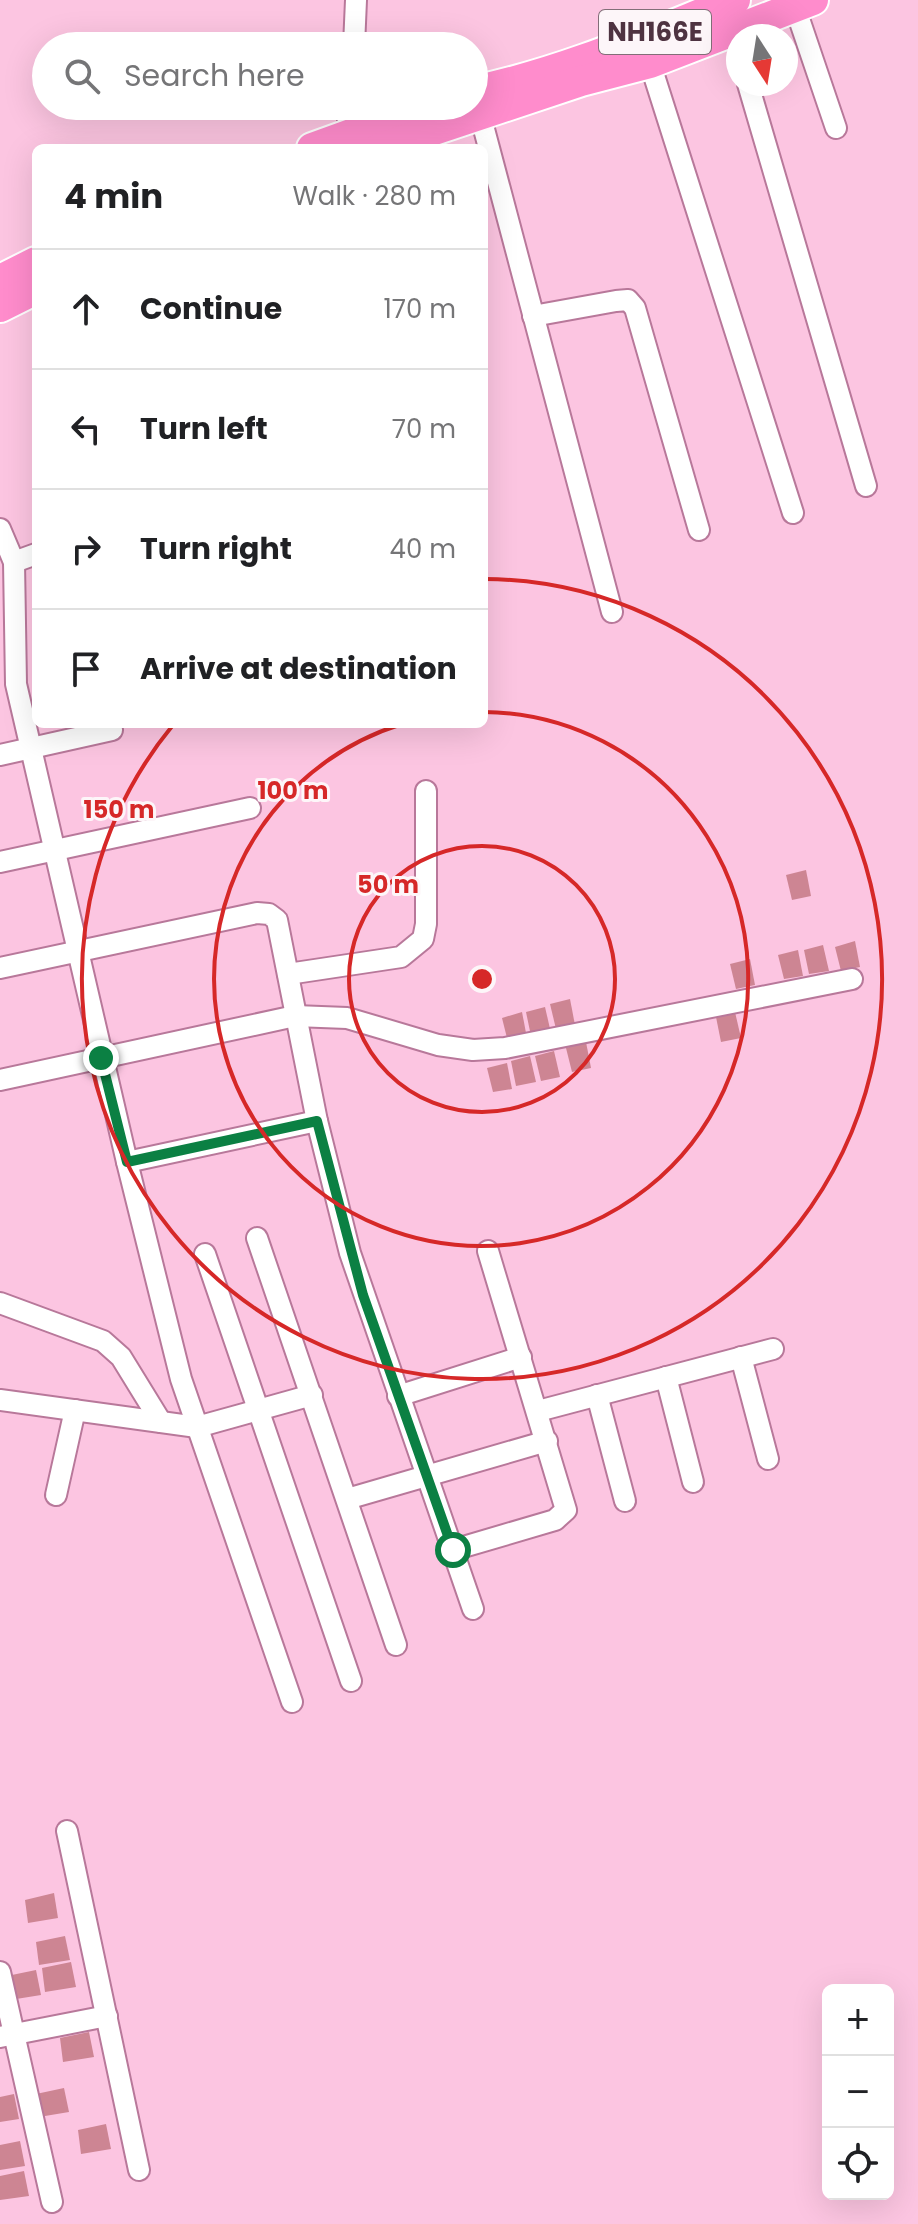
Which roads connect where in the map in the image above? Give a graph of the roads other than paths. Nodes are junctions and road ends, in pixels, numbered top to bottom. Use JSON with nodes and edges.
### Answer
{"nodes":[{"id":1,"x":356,"y":0,"type":"edge"},
{"id":2,"x":735,"y":0,"type":"edge"},
{"id":3,"x":804,"y":3,"type":"edge"},
{"id":4,"x":766,"y":24,"type":"edge"},
{"id":5,"x":355,"y":32,"type":"edge"},
{"id":6,"x":726,"y":43,"type":"edge"},
{"id":7,"x":650,"y":63,"type":"junction"},
{"id":8,"x":578,"y":73,"type":"junction"},
{"id":9,"x":752,"y":96,"type":"edge"},
{"id":10,"x":488,"y":100,"type":"edge"},
{"id":11,"x":348,"y":120,"type":"edge"},
{"id":12,"x":440,"y":120,"type":"edge"},
{"id":13,"x":481,"y":120,"type":"edge"},
{"id":14,"x":836,"y":128,"type":"dead end"},
{"id":15,"x":317,"y":144,"type":"edge"},
{"id":16,"x":389,"y":144,"type":"edge"},
{"id":17,"x":488,"y":144,"type":"edge"},
{"id":18,"x":488,"y":145,"type":"edge"},
{"id":19,"x":32,"y":264,"type":"edge"},
{"id":20,"x":0,"y":280,"type":"edge"},
{"id":21,"x":32,"y":291,"type":"edge"},
{"id":22,"x":0,"y":307,"type":"edge"},
{"id":23,"x":533,"y":316,"type":"junction"},
{"id":24,"x":866,"y":486,"type":"dead end"},
{"id":25,"x":793,"y":513,"type":"dead end"},
{"id":26,"x":0,"y":529,"type":"edge"},
{"id":27,"x":699,"y":530,"type":"dead end"},
{"id":28,"x":32,"y":555,"type":"edge"},
{"id":29,"x":14,"y":562,"type":"junction"},
{"id":30,"x":612,"y":612,"type":"dead end"},
{"id":31,"x":112,"y":730,"type":"dead end"},
{"id":32,"x":30,"y":748,"type":"junction"},
{"id":33,"x":0,"y":755,"type":"edge"},
{"id":34,"x":426,"y":791,"type":"dead end"},
{"id":35,"x":250,"y":808,"type":"dead end"},
{"id":36,"x":53,"y":850,"type":"junction"},
{"id":37,"x":0,"y":862,"type":"edge"},
{"id":38,"x":77,"y":952,"type":"junction"},
{"id":39,"x":0,"y":968,"type":"edge"},
{"id":40,"x":288,"y":974,"type":"junction"},
{"id":41,"x":852,"y":979,"type":"dead end"},
{"id":42,"x":295,"y":1016,"type":"junction"},
{"id":43,"x":101,"y":1058,"type":"junction"},
{"id":44,"x":0,"y":1080,"type":"edge"},
{"id":45,"x":317,"y":1121,"type":"junction"},
{"id":46,"x":127,"y":1162,"type":"junction"},
{"id":47,"x":257,"y":1238,"type":"dead end"},
{"id":48,"x":488,"y":1251,"type":"dead end"},
{"id":49,"x":205,"y":1254,"type":"dead end"},
{"id":50,"x":0,"y":1303,"type":"edge"},
{"id":51,"x":773,"y":1349,"type":"dead end"},
{"id":52,"x":521,"y":1357,"type":"junction"},
{"id":53,"x":741,"y":1357,"type":"junction"},
{"id":54,"x":666,"y":1377,"type":"junction"},
{"id":55,"x":312,"y":1395,"type":"junction"},
{"id":56,"x":597,"y":1395,"type":"junction"},
{"id":57,"x":398,"y":1396,"type":"junction"},
{"id":58,"x":0,"y":1400,"type":"edge"},
{"id":59,"x":75,"y":1410,"type":"junction"},
{"id":60,"x":258,"y":1410,"type":"junction"},
{"id":61,"x":538,"y":1411,"type":"junction"},
{"id":62,"x":161,"y":1422,"type":"junction"},
{"id":63,"x":197,"y":1427,"type":"junction"},
{"id":64,"x":547,"y":1441,"type":"junction"},
{"id":65,"x":768,"y":1459,"type":"dead end"},
{"id":66,"x":426,"y":1476,"type":"junction"},
{"id":67,"x":693,"y":1482,"type":"dead end"},
{"id":68,"x":56,"y":1495,"type":"dead end"},
{"id":69,"x":347,"y":1499,"type":"junction"},
{"id":70,"x":625,"y":1501,"type":"dead end"},
{"id":71,"x":453,"y":1550,"type":"junction"},
{"id":72,"x":473,"y":1609,"type":"dead end"},
{"id":73,"x":396,"y":1645,"type":"dead end"},
{"id":74,"x":351,"y":1681,"type":"dead end"},
{"id":75,"x":292,"y":1702,"type":"dead end"},
{"id":76,"x":67,"y":1831,"type":"dead end"},
{"id":77,"x":0,"y":1972,"type":"edge"},
{"id":78,"x":107,"y":2016,"type":"junction"},
{"id":79,"x":7,"y":2035,"type":"edge"},
{"id":80,"x":139,"y":2170,"type":"dead end"},
{"id":81,"x":52,"y":2202,"type":"dead end"}],
"edges":[{"from":1,"to":5,"type":"street"},
{"from":2,"to":8,"type":"highway","number":"NH166E"},
{"from":3,"to":4,"type":"highway","number":"NH166E"},
{"from":3,"to":14,"type":"street"},
{"from":6,"to":7,"type":"highway","number":"NH166E"},
{"from":7,"to":8,"type":"highway","number":"NH166E"},
{"from":7,"to":25,"type":"street"},
{"from":8,"to":10,"type":"highway","number":"NH166E"},
{"from":9,"to":24,"type":"street"},
{"from":11,"to":15,"type":"highway"},
{"from":12,"to":16,"type":"highway","number":"NH166E"},
{"from":13,"to":17,"type":"street"},
{"from":18,"to":23,"type":"street"},
{"from":19,"to":20,"type":"highway"},
{"from":21,"to":22,"type":"highway"},
{"from":23,"to":27,"type":"street"},
{"from":23,"to":30,"type":"street"},
{"from":26,"to":29,"type":"street"},
{"from":28,"to":29,"type":"street"},
{"from":29,"to":32,"type":"street"},
{"from":31,"to":32,"type":"street"},
{"from":32,"to":33,"type":"street"},
{"from":32,"to":36,"type":"street"},
{"from":34,"to":40,"type":"street"},
{"from":35,"to":36,"type":"street"},
{"from":36,"to":37,"type":"street"},
{"from":36,"to":38,"type":"street"},
{"from":38,"to":39,"type":"street"},
{"from":38,"to":40,"type":"street"},
{"from":38,"to":43,"type":"street"},
{"from":40,"to":42,"type":"street"},
{"from":41,"to":42,"type":"street"},
{"from":42,"to":43,"type":"street"},
{"from":42,"to":45,"type":"street"},
{"from":43,"to":44,"type":"street"},
{"from":43,"to":46,"type":"street"},
{"from":45,"to":46,"type":"street"},
{"from":45,"to":57,"type":"street"},
{"from":46,"to":63,"type":"street"},
{"from":47,"to":55,"type":"street"},
{"from":48,"to":52,"type":"street"},
{"from":49,"to":60,"type":"street"},
{"from":50,"to":62,"type":"street"},
{"from":51,"to":53,"type":"street"},
{"from":52,"to":57,"type":"street"},
{"from":52,"to":61,"type":"street"},
{"from":53,"to":54,"type":"street"},
{"from":53,"to":65,"type":"street"},
{"from":54,"to":56,"type":"street"},
{"from":54,"to":67,"type":"street"},
{"from":55,"to":60,"type":"street"},
{"from":55,"to":69,"type":"street"},
{"from":56,"to":61,"type":"street"},
{"from":56,"to":70,"type":"street"},
{"from":57,"to":66,"type":"street"},
{"from":58,"to":59,"type":"street"},
{"from":59,"to":62,"type":"street"},
{"from":59,"to":68,"type":"street"},
{"from":60,"to":63,"type":"street"},
{"from":60,"to":74,"type":"street"},
{"from":61,"to":64,"type":"street"},
{"from":62,"to":63,"type":"street"},
{"from":63,"to":75,"type":"street"},
{"from":64,"to":66,"type":"street"},
{"from":64,"to":71,"type":"street"},
{"from":66,"to":69,"type":"street"},
{"from":66,"to":71,"type":"street"},
{"from":69,"to":73,"type":"street"},
{"from":71,"to":72,"type":"street"},
{"from":76,"to":78,"type":"street"},
{"from":77,"to":79,"type":"street"},
{"from":78,"to":79,"type":"street"},
{"from":78,"to":80,"type":"street"},
{"from":79,"to":81,"type":"street"}]}
